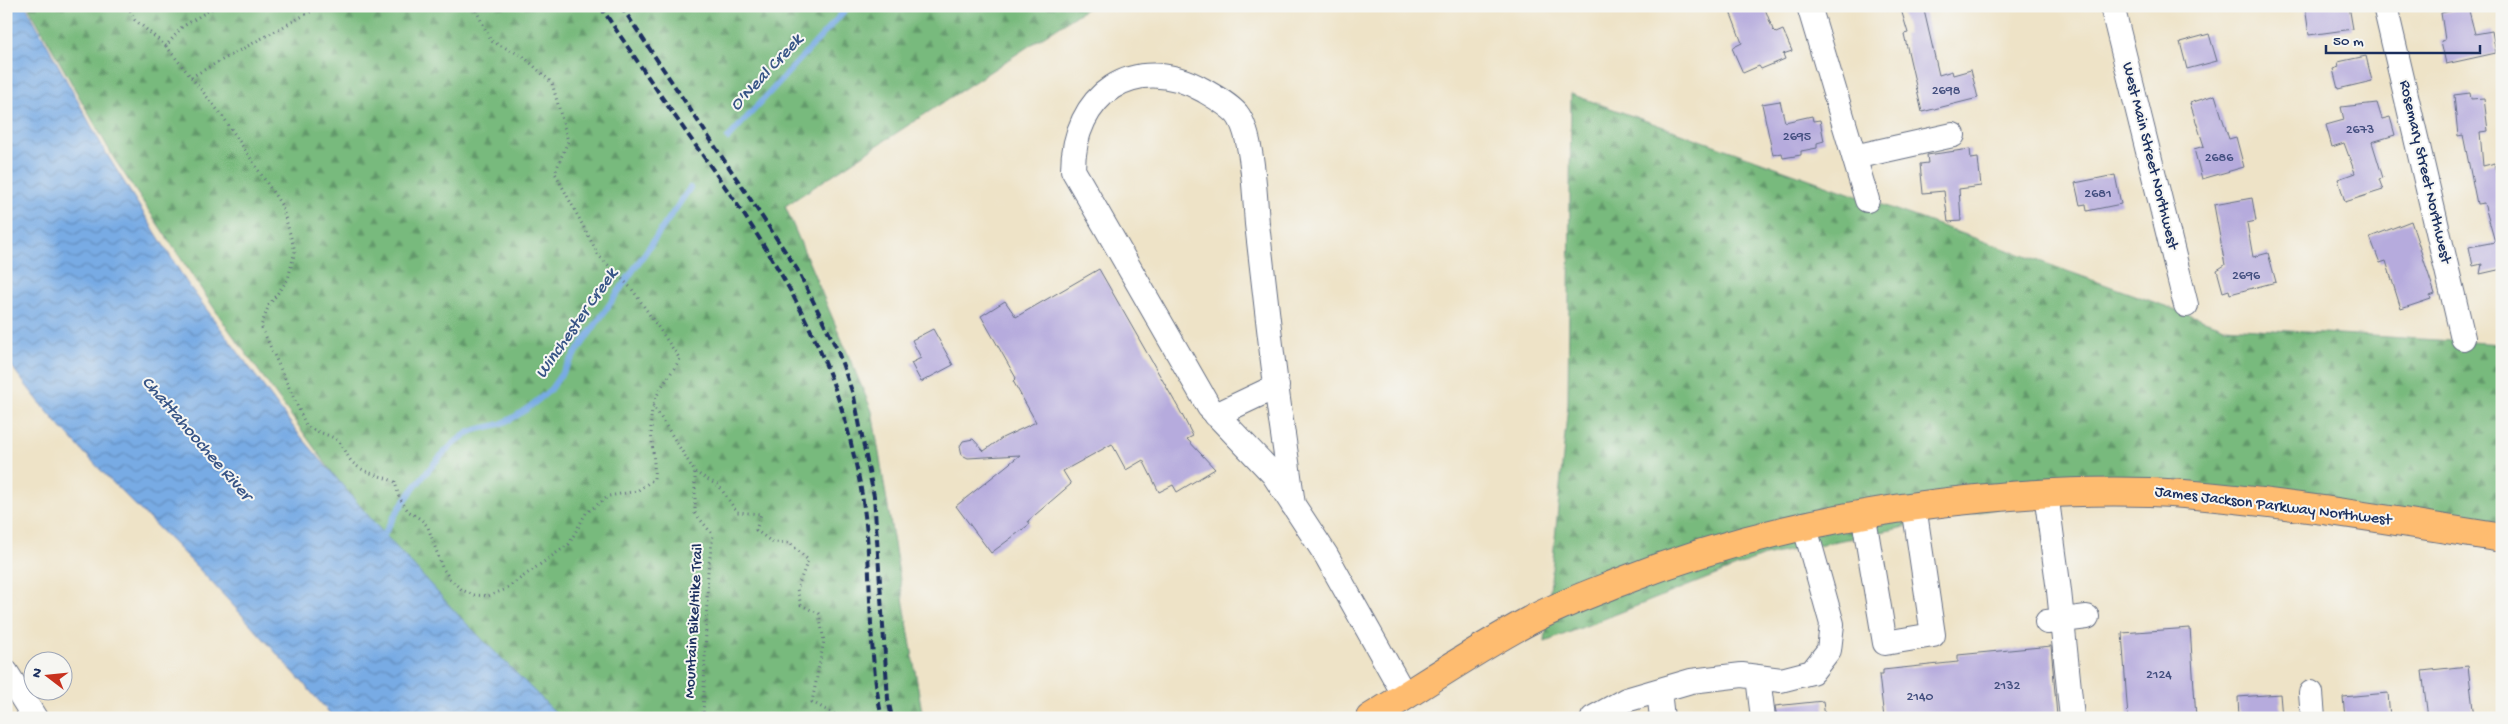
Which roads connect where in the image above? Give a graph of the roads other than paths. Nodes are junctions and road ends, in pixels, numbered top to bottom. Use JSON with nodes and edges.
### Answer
{"nodes":[{"id":1,"x":1810,"y":6,"type":"edge"},
{"id":2,"x":2112,"y":6,"type":"edge"},
{"id":3,"x":2384,"y":6,"type":"edge"},
{"id":4,"x":1953,"y":135,"type":"dead end"},
{"id":5,"x":1854,"y":157,"type":"junction"},
{"id":6,"x":1867,"y":200,"type":"dead end"},
{"id":7,"x":2186,"y":305,"type":"dead end"},
{"id":8,"x":2463,"y":338,"type":"dead end"},
{"id":9,"x":1277,"y":386,"type":"junction"},
{"id":10,"x":1216,"y":415,"type":"junction"},
{"id":11,"x":2046,"y":493,"type":"junction"},
{"id":12,"x":1293,"y":505,"type":"junction"},
{"id":13,"x":1914,"y":506,"type":"junction"},
{"id":14,"x":1863,"y":513,"type":"junction"},
{"id":15,"x":1804,"y":524,"type":"junction"},
{"id":16,"x":2502,"y":538,"type":"edge"},
{"id":17,"x":2087,"y":618,"type":"dead end"},
{"id":18,"x":2054,"y":621,"type":"junction"},
{"id":19,"x":6,"y":672,"type":"edge"},
{"id":20,"x":1758,"y":677,"type":"junction"},
{"id":21,"x":1659,"y":691,"type":"junction"},
{"id":22,"x":2311,"y":693,"type":"dead end"},
{"id":23,"x":1406,"y":696,"type":"junction"},
{"id":24,"x":35,"y":718,"type":"edge"},
{"id":25,"x":1370,"y":718,"type":"edge"},
{"id":26,"x":1593,"y":718,"type":"edge"},
{"id":27,"x":1662,"y":718,"type":"edge"},
{"id":28,"x":1763,"y":718,"type":"edge"},
{"id":29,"x":2072,"y":718,"type":"edge"},
{"id":30,"x":2313,"y":718,"type":"edge"}],
"edges":[{"from":1,"to":5,"type":"street"},
{"from":2,"to":7,"type":"street","name":"West Main Street Northwest"},
{"from":3,"to":8,"type":"street","name":"Rosemary Street Northwest"},
{"from":4,"to":5,"type":"street"},
{"from":5,"to":6,"type":"street"},
{"from":9,"to":10,"type":"street"},
{"from":9,"to":10,"type":"street"},
{"from":9,"to":12,"type":"street"},
{"from":10,"to":12,"type":"street"},
{"from":11,"to":13,"type":"main road","name":"James Jackson Parkway Northwest"},
{"from":11,"to":16,"type":"main road","name":"James Jackson Parkway Northwest"},
{"from":11,"to":18,"type":"street"},
{"from":12,"to":23,"type":"street"},
{"from":13,"to":14,"type":"main road","name":"James Jackson Parkway Northwest"},
{"from":13,"to":14,"type":"street"},
{"from":14,"to":15,"type":"main road","name":"James Jackson Parkway Northwest"},
{"from":15,"to":20,"type":"street"},
{"from":15,"to":23,"type":"main road","name":"James Jackson Parkway Northwest"},
{"from":17,"to":18,"type":"street"},
{"from":18,"to":29,"type":"street"},
{"from":19,"to":24,"type":"street"},
{"from":20,"to":21,"type":"street"},
{"from":20,"to":28,"type":"street"},
{"from":21,"to":26,"type":"street"},
{"from":21,"to":27,"type":"street"},
{"from":22,"to":30,"type":"street"},
{"from":23,"to":25,"type":"main road","name":"James Jackson Parkway Northwest"}]}
